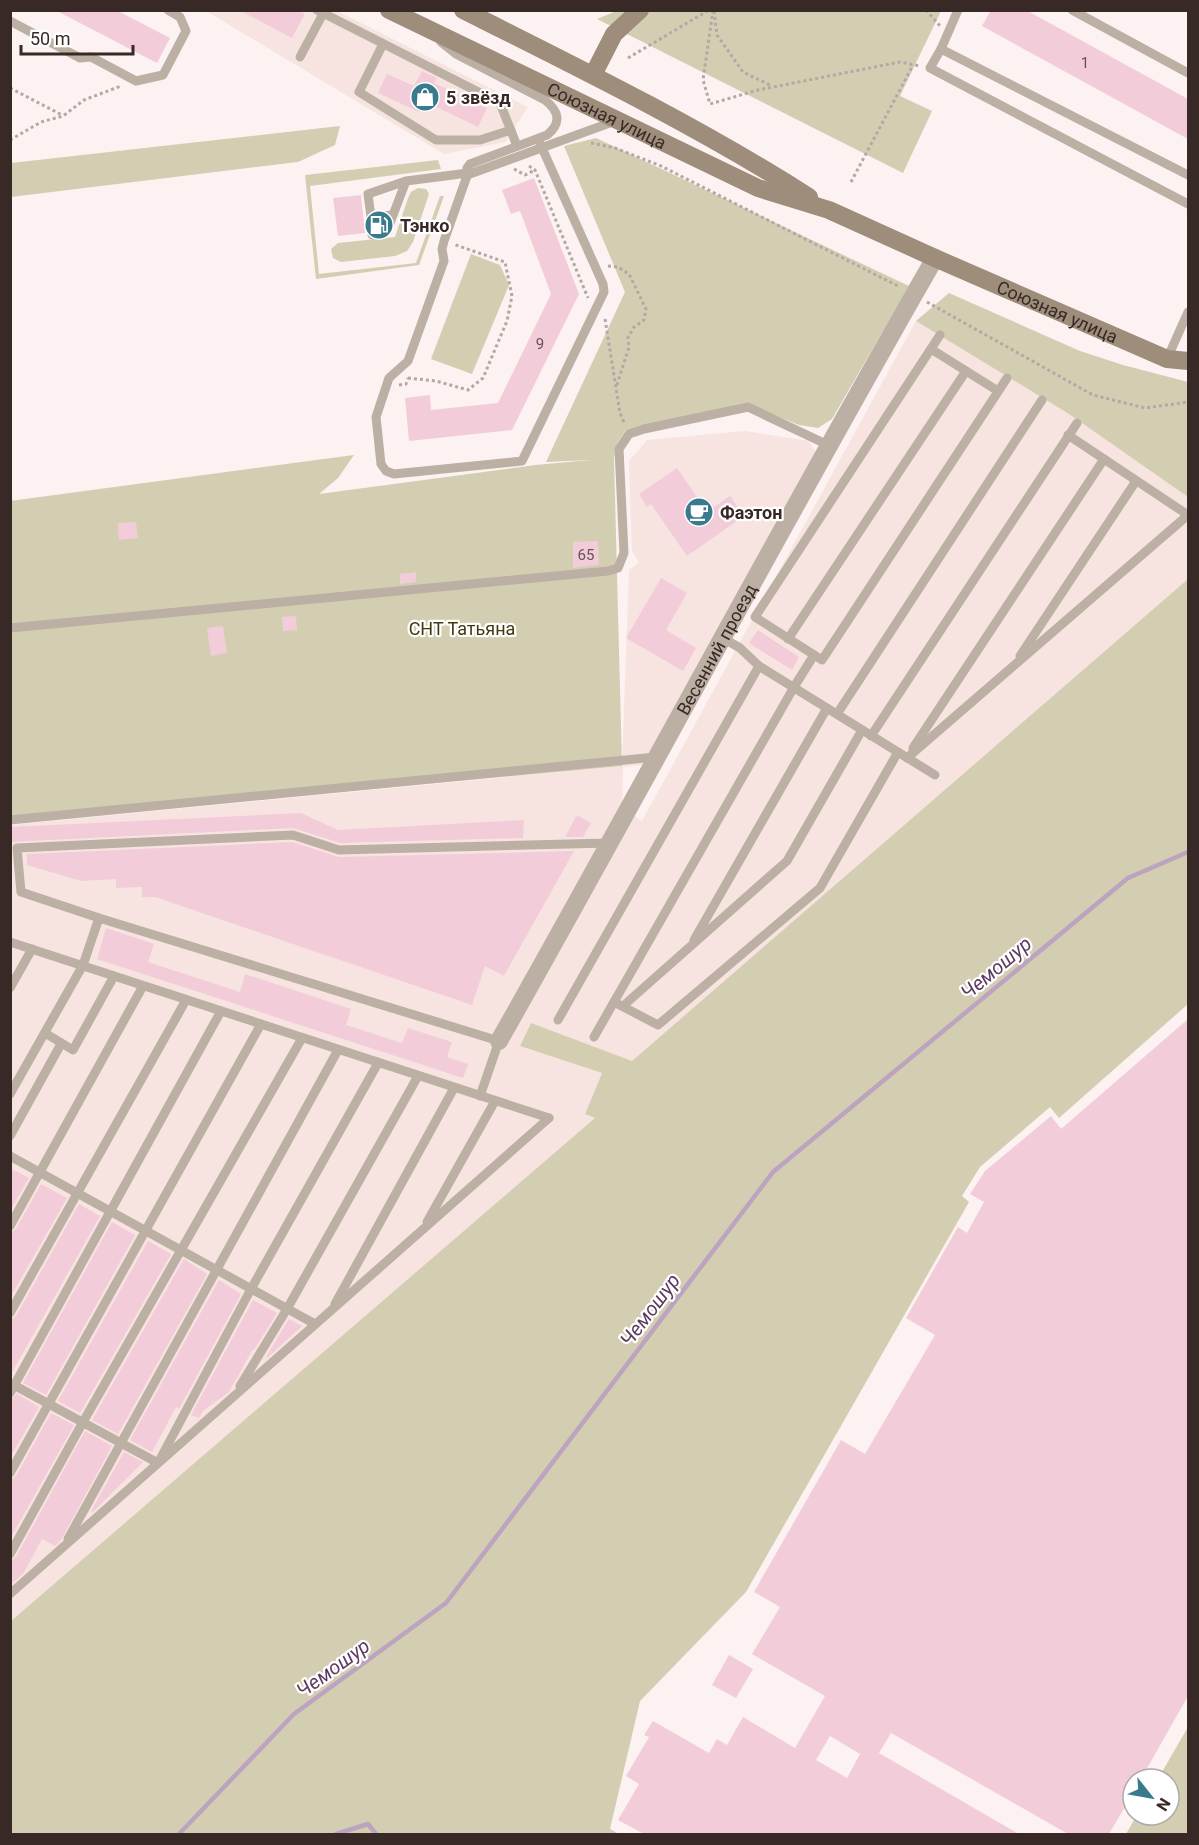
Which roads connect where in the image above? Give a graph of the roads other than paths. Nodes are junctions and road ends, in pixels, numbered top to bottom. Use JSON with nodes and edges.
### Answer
{"nodes":[{"id":1,"x":168,"y":10,"type":"edge"},
{"id":2,"x":389,"y":10,"type":"edge"},
{"id":3,"x":463,"y":10,"type":"edge"},
{"id":4,"x":640,"y":10,"type":"edge"},
{"id":5,"x":958,"y":10,"type":"edge"},
{"id":6,"x":1072,"y":10,"type":"edge"},
{"id":7,"x":322,"y":12,"type":"edge"},
{"id":8,"x":10,"y":21,"type":"edge"},
{"id":9,"x":420,"y":27,"type":"junction"},
{"id":10,"x":383,"y":44,"type":"junction"},
{"id":11,"x":940,"y":49,"type":"junction"},
{"id":12,"x":300,"y":57,"type":"dead end"},
{"id":13,"x":1188,"y":73,"type":"edge"},
{"id":14,"x":593,"y":75,"type":"junction"},
{"id":15,"x":615,"y":121,"type":"junction"},
{"id":16,"x":511,"y":130,"type":"junction"},
{"id":17,"x":540,"y":143,"type":"junction"},
{"id":18,"x":518,"y":146,"type":"junction"},
{"id":19,"x":767,"y":170,"type":"junction"},
{"id":20,"x":468,"y":173,"type":"junction"},
{"id":21,"x":1188,"y":175,"type":"edge"},
{"id":22,"x":406,"y":181,"type":"junction"},
{"id":23,"x":758,"y":188,"type":"junction"},
{"id":24,"x":1188,"y":204,"type":"edge"},
{"id":25,"x":829,"y":210,"type":"junction"},
{"id":26,"x":393,"y":216,"type":"junction"},
{"id":27,"x":371,"y":217,"type":"junction"},
{"id":28,"x":935,"y":258,"type":"junction"},
{"id":29,"x":1188,"y":312,"type":"edge"},
{"id":30,"x":940,"y":335,"type":"dead end"},
{"id":31,"x":931,"y":349,"type":"junction"},
{"id":32,"x":1167,"y":358,"type":"junction"},
{"id":33,"x":1188,"y":361,"type":"edge"},
{"id":34,"x":966,"y":371,"type":"junction"},
{"id":35,"x":1007,"y":378,"type":"dead end"},
{"id":36,"x":998,"y":391,"type":"junction"},
{"id":37,"x":1042,"y":400,"type":"dead end"},
{"id":38,"x":1077,"y":423,"type":"dead end"},
{"id":39,"x":1068,"y":435,"type":"junction"},
{"id":40,"x":828,"y":445,"type":"junction"},
{"id":41,"x":1104,"y":459,"type":"junction"},
{"id":42,"x":1136,"y":481,"type":"junction"},
{"id":43,"x":1188,"y":515,"type":"edge"},
{"id":44,"x":10,"y":628,"type":"edge"},
{"id":45,"x":721,"y":637,"type":"junction"},
{"id":46,"x":788,"y":639,"type":"junction"},
{"id":47,"x":814,"y":655,"type":"junction"},
{"id":48,"x":759,"y":666,"type":"junction"},
{"id":49,"x":1014,"y":666,"type":"junction"},
{"id":50,"x":794,"y":687,"type":"junction"},
{"id":51,"x":827,"y":708,"type":"junction"},
{"id":52,"x":837,"y":714,"type":"junction"},
{"id":53,"x":867,"y":733,"type":"junction"},
{"id":54,"x":898,"y":752,"type":"junction"},
{"id":55,"x":658,"y":757,"type":"junction"},
{"id":56,"x":907,"y":758,"type":"junction"},
{"id":57,"x":935,"y":775,"type":"dead end"},
{"id":58,"x":10,"y":820,"type":"edge"},
{"id":59,"x":612,"y":843,"type":"junction"},
{"id":60,"x":99,"y":918,"type":"junction"},
{"id":61,"x":10,"y":942,"type":"edge"},
{"id":62,"x":689,"y":947,"type":"junction"},
{"id":63,"x":32,"y":949,"type":"junction"},
{"id":64,"x":83,"y":965,"type":"junction"},
{"id":65,"x":114,"y":976,"type":"junction"},
{"id":66,"x":143,"y":986,"type":"junction"},
{"id":67,"x":10,"y":988,"type":"edge"},
{"id":68,"x":186,"y":1000,"type":"junction"},
{"id":69,"x":618,"y":1004,"type":"junction"},
{"id":70,"x":221,"y":1011,"type":"junction"},
{"id":71,"x":558,"y":1020,"type":"dead end"},
{"id":72,"x":261,"y":1024,"type":"junction"},
{"id":73,"x":45,"y":1033,"type":"junction"},
{"id":74,"x":594,"y":1037,"type":"dead end"},
{"id":75,"x":302,"y":1038,"type":"junction"},
{"id":76,"x":499,"y":1041,"type":"junction"},
{"id":77,"x":61,"y":1044,"type":"junction"},
{"id":78,"x":338,"y":1050,"type":"junction"},
{"id":79,"x":378,"y":1063,"type":"junction"},
{"id":80,"x":418,"y":1076,"type":"junction"},
{"id":81,"x":454,"y":1088,"type":"junction"},
{"id":82,"x":10,"y":1094,"type":"edge"},
{"id":83,"x":480,"y":1096,"type":"junction"},
{"id":84,"x":495,"y":1101,"type":"junction"},
{"id":85,"x":10,"y":1136,"type":"edge"},
{"id":86,"x":10,"y":1156,"type":"edge"},
{"id":87,"x":40,"y":1173,"type":"junction"},
{"id":88,"x":77,"y":1193,"type":"junction"},
{"id":89,"x":111,"y":1212,"type":"junction"},
{"id":90,"x":10,"y":1226,"type":"edge"},
{"id":91,"x":424,"y":1228,"type":"junction"},
{"id":92,"x":146,"y":1231,"type":"junction"},
{"id":93,"x":182,"y":1251,"type":"junction"},
{"id":94,"x":217,"y":1270,"type":"junction"},
{"id":95,"x":251,"y":1289,"type":"junction"},
{"id":96,"x":287,"y":1309,"type":"junction"},
{"id":97,"x":331,"y":1310,"type":"junction"},
{"id":98,"x":10,"y":1313,"type":"edge"},
{"id":99,"x":315,"y":1324,"type":"junction"},
{"id":100,"x":12,"y":1387,"type":"edge"},
{"id":101,"x":234,"y":1396,"type":"junction"},
{"id":102,"x":49,"y":1404,"type":"junction"},
{"id":103,"x":83,"y":1422,"type":"junction"},
{"id":104,"x":121,"y":1443,"type":"junction"},
{"id":105,"x":158,"y":1463,"type":"junction"},
{"id":106,"x":10,"y":1473,"type":"edge"},
{"id":107,"x":64,"y":1546,"type":"junction"},
{"id":108,"x":10,"y":1554,"type":"edge"},
{"id":109,"x":10,"y":1594,"type":"edge"}],
"edges":[{"from":1,"to":8,"type":"lane"},
{"from":2,"to":9,"type":"main road","name":"Союзная улица"},
{"from":3,"to":14,"type":"main road","name":"Союзная улица"},
{"from":4,"to":14,"type":"main road"},
{"from":5,"to":11,"type":"lane"},
{"from":6,"to":13,"type":"lane"},
{"from":7,"to":10,"type":"lane"},
{"from":7,"to":12,"type":"lane"},
{"from":9,"to":15,"type":"main road","name":"Союзная улица"},
{"from":9,"to":17,"type":"lane"},
{"from":10,"to":16,"type":"lane"},
{"from":10,"to":16,"type":"lane"},
{"from":11,"to":21,"type":"lane"},
{"from":11,"to":24,"type":"lane"},
{"from":14,"to":19,"type":"main road","name":"Союзная улица"},
{"from":15,"to":17,"type":"lane"},
{"from":15,"to":23,"type":"main road","name":"Союзная улица"},
{"from":16,"to":18,"type":"lane"},
{"from":17,"to":18,"type":"lane"},
{"from":17,"to":20,"type":"lane"},
{"from":17,"to":20,"type":"lane"},
{"from":18,"to":20,"type":"lane"},
{"from":19,"to":23,"type":"main road"},
{"from":19,"to":25,"type":"main road","name":"Союзная улица"},
{"from":20,"to":22,"type":"lane"},
{"from":22,"to":26,"type":"lane"},
{"from":22,"to":27,"type":"lane"},
{"from":23,"to":25,"type":"main road","name":"Союзная улица"},
{"from":25,"to":28,"type":"main road","name":"Союзная улица"},
{"from":26,"to":27,"type":"lane"},
{"from":26,"to":27,"type":"lane"},
{"from":28,"to":32,"type":"main road","name":"Союзная улица"},
{"from":28,"to":40,"type":"street","name":"Весенний проезд"},
{"from":29,"to":32,"type":"lane"},
{"from":30,"to":31,"type":"lane"},
{"from":31,"to":34,"type":"lane"},
{"from":31,"to":46,"type":"lane"},
{"from":32,"to":33,"type":"main road","name":"Союзная улица"},
{"from":34,"to":36,"type":"lane"},
{"from":34,"to":46,"type":"lane"},
{"from":35,"to":36,"type":"lane"},
{"from":36,"to":47,"type":"lane"},
{"from":37,"to":52,"type":"lane"},
{"from":38,"to":39,"type":"lane"},
{"from":39,"to":41,"type":"lane"},
{"from":39,"to":53,"type":"lane"},
{"from":40,"to":44,"type":"lane"},
{"from":40,"to":45,"type":"street","name":"Весенний проезд"},
{"from":41,"to":42,"type":"lane"},
{"from":41,"to":56,"type":"lane"},
{"from":42,"to":43,"type":"lane"},
{"from":42,"to":49,"type":"lane"},
{"from":43,"to":49,"type":"lane"},
{"from":45,"to":48,"type":"lane"},
{"from":45,"to":55,"type":"street","name":"Весенний проезд"},
{"from":46,"to":47,"type":"lane"},
{"from":47,"to":50,"type":"lane"},
{"from":48,"to":50,"type":"lane"},
{"from":48,"to":71,"type":"lane"},
{"from":49,"to":56,"type":"lane"},
{"from":50,"to":51,"type":"lane"},
{"from":50,"to":69,"type":"lane"},
{"from":51,"to":52,"type":"lane"},
{"from":51,"to":62,"type":"lane"},
{"from":52,"to":53,"type":"lane"},
{"from":53,"to":54,"type":"lane"},
{"from":53,"to":62,"type":"lane"},
{"from":54,"to":56,"type":"lane"},
{"from":54,"to":69,"type":"lane"},
{"from":55,"to":58,"type":"lane"},
{"from":55,"to":59,"type":"street","name":"Весенний проезд"},
{"from":56,"to":57,"type":"lane"},
{"from":59,"to":60,"type":"lane"},
{"from":59,"to":76,"type":"street","name":"Весенний проезд"},
{"from":60,"to":64,"type":"lane"},
{"from":60,"to":76,"type":"lane"},
{"from":61,"to":63,"type":"lane"},
{"from":62,"to":69,"type":"lane"},
{"from":63,"to":64,"type":"lane"},
{"from":63,"to":67,"type":"lane"},
{"from":64,"to":65,"type":"lane"},
{"from":64,"to":73,"type":"lane"},
{"from":65,"to":66,"type":"lane"},
{"from":65,"to":77,"type":"lane"},
{"from":66,"to":68,"type":"lane"},
{"from":66,"to":87,"type":"lane"},
{"from":68,"to":70,"type":"lane"},
{"from":68,"to":88,"type":"lane"},
{"from":69,"to":74,"type":"lane"},
{"from":70,"to":72,"type":"lane"},
{"from":70,"to":89,"type":"lane"},
{"from":72,"to":75,"type":"lane"},
{"from":72,"to":92,"type":"lane"},
{"from":73,"to":77,"type":"lane"},
{"from":73,"to":82,"type":"lane"},
{"from":75,"to":78,"type":"lane"},
{"from":75,"to":93,"type":"lane"},
{"from":76,"to":83,"type":"lane"},
{"from":77,"to":85,"type":"lane"},
{"from":78,"to":79,"type":"lane"},
{"from":78,"to":94,"type":"lane"},
{"from":79,"to":80,"type":"lane"},
{"from":79,"to":95,"type":"lane"},
{"from":80,"to":81,"type":"lane"},
{"from":80,"to":96,"type":"lane"},
{"from":81,"to":83,"type":"lane"},
{"from":81,"to":97,"type":"lane"},
{"from":83,"to":84,"type":"lane"},
{"from":84,"to":91,"type":"lane"},
{"from":84,"to":91,"type":"lane"},
{"from":86,"to":87,"type":"lane"},
{"from":87,"to":88,"type":"lane"},
{"from":87,"to":90,"type":"lane"},
{"from":88,"to":89,"type":"lane"},
{"from":88,"to":98,"type":"lane"},
{"from":89,"to":92,"type":"lane"},
{"from":89,"to":100,"type":"lane"},
{"from":91,"to":97,"type":"lane"},
{"from":92,"to":93,"type":"lane"},
{"from":92,"to":102,"type":"lane"},
{"from":93,"to":94,"type":"lane"},
{"from":93,"to":103,"type":"lane"},
{"from":94,"to":95,"type":"lane"},
{"from":94,"to":104,"type":"lane"},
{"from":95,"to":96,"type":"lane"},
{"from":95,"to":105,"type":"lane"},
{"from":96,"to":99,"type":"lane"},
{"from":96,"to":101,"type":"lane"},
{"from":97,"to":99,"type":"lane"},
{"from":99,"to":101,"type":"lane"},
{"from":100,"to":102,"type":"lane"},
{"from":101,"to":105,"type":"lane"},
{"from":102,"to":103,"type":"lane"},
{"from":102,"to":106,"type":"lane"},
{"from":103,"to":104,"type":"lane"},
{"from":103,"to":108,"type":"lane"},
{"from":104,"to":105,"type":"lane"},
{"from":104,"to":107,"type":"lane"},
{"from":105,"to":107,"type":"lane"},
{"from":107,"to":109,"type":"lane"}]}
